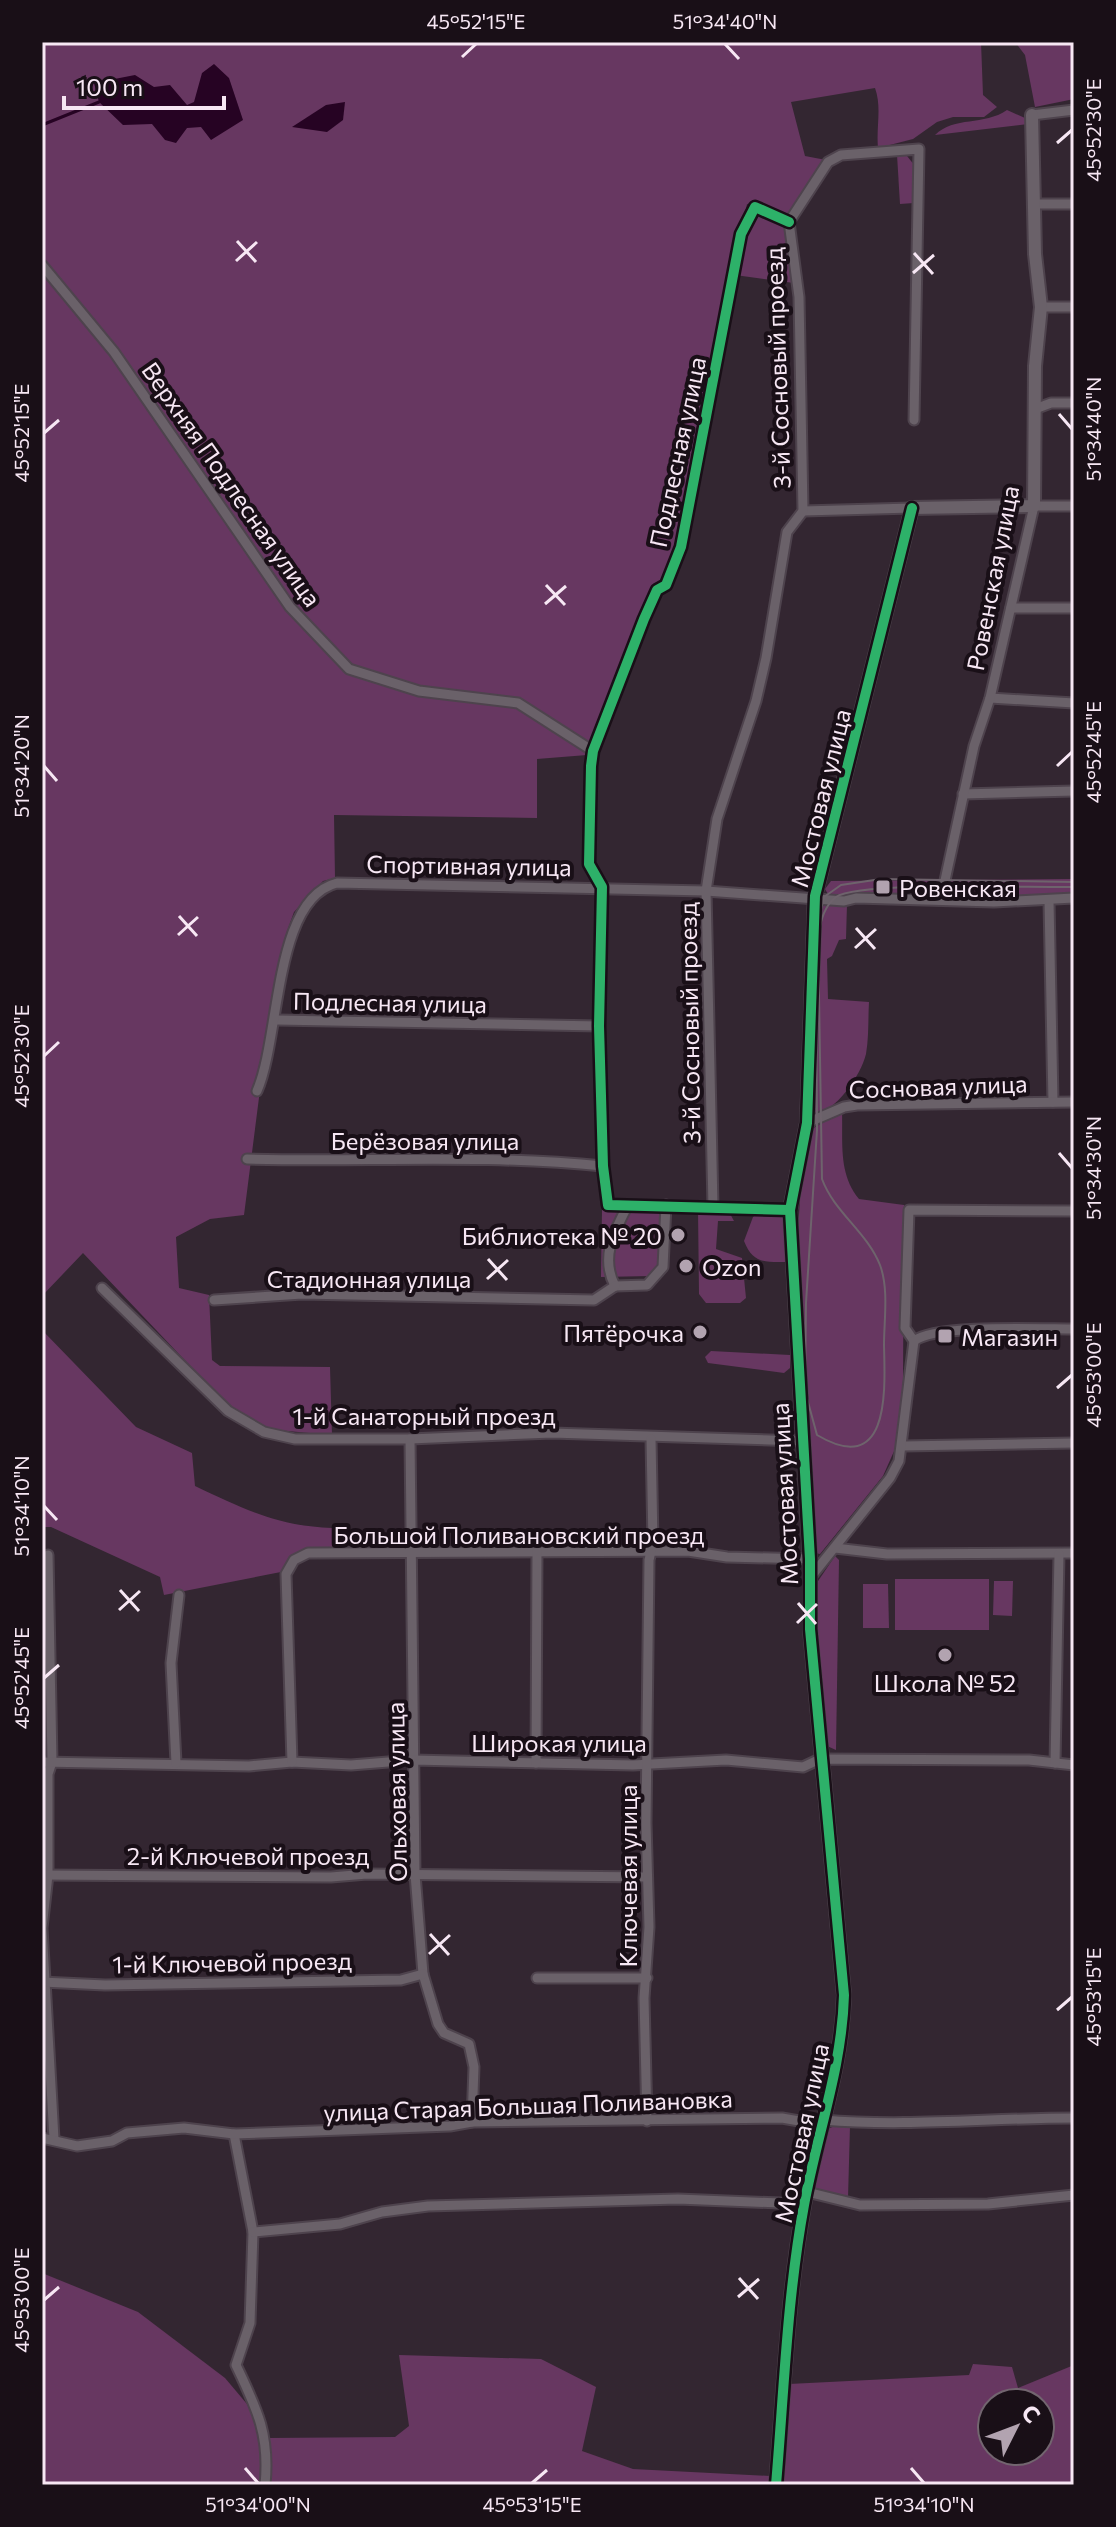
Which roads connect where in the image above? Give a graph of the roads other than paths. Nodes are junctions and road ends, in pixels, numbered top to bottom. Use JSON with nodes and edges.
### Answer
{"nodes":[{"id":1,"x":1074,"y":110,"type":"edge"},
{"id":2,"x":1032,"y":115,"type":"joint"},
{"id":3,"x":1033,"y":204,"type":"junction"},
{"id":4,"x":1074,"y":204,"type":"edge"},
{"id":5,"x":789,"y":222,"type":"junction"},
{"id":6,"x":42,"y":265,"type":"edge"},
{"id":7,"x":1041,"y":307,"type":"junction"},
{"id":8,"x":1074,"y":307,"type":"edge"},
{"id":9,"x":1074,"y":403,"type":"edge"},
{"id":10,"x":1035,"y":409,"type":"junction"},
{"id":11,"x":914,"y":420,"type":"dead end"},
{"id":12,"x":1034,"y":506,"type":"junction"},
{"id":13,"x":1074,"y":506,"type":"edge"},
{"id":14,"x":912,"y":508,"type":"junction"},
{"id":15,"x":803,"y":511,"type":"junction"},
{"id":16,"x":1011,"y":608,"type":"junction"},
{"id":17,"x":1074,"y":608,"type":"edge"},
{"id":18,"x":990,"y":698,"type":"junction"},
{"id":19,"x":1074,"y":703,"type":"edge"},
{"id":20,"x":593,"y":751,"type":"junction"},
{"id":21,"x":1074,"y":791,"type":"edge"},
{"id":22,"x":963,"y":794,"type":"junction"},
{"id":23,"x":602,"y":887,"type":"junction"},
{"id":24,"x":706,"y":891,"type":"junction"},
{"id":25,"x":815,"y":896,"type":"junction"},
{"id":26,"x":1074,"y":898,"type":"edge"},
{"id":27,"x":941,"y":899,"type":"junction"},
{"id":28,"x":1049,"y":901,"type":"junction"},
{"id":29,"x":277,"y":1020,"type":"junction"},
{"id":30,"x":599,"y":1026,"type":"junction"},
{"id":31,"x":257,"y":1091,"type":"dead end"},
{"id":32,"x":1053,"y":1102,"type":"junction"},
{"id":33,"x":1074,"y":1102,"type":"edge"},
{"id":34,"x":807,"y":1123,"type":"junction"},
{"id":35,"x":247,"y":1159,"type":"dead end"},
{"id":36,"x":603,"y":1166,"type":"junction"},
{"id":37,"x":628,"y":1205,"type":"junction"},
{"id":38,"x":666,"y":1205,"type":"junction"},
{"id":39,"x":713,"y":1207,"type":"junction"},
{"id":40,"x":790,"y":1210,"type":"junction"},
{"id":41,"x":1074,"y":1211,"type":"edge"},
{"id":42,"x":615,"y":1286,"type":"junction"},
{"id":43,"x":102,"y":1288,"type":"dead end"},
{"id":44,"x":214,"y":1300,"type":"dead end"},
{"id":45,"x":1074,"y":1329,"type":"edge"},
{"id":46,"x":912,"y":1346,"type":"junction"},
{"id":47,"x":410,"y":1439,"type":"junction"},
{"id":48,"x":651,"y":1439,"type":"junction"},
{"id":49,"x":801,"y":1441,"type":"junction"},
{"id":50,"x":1074,"y":1443,"type":"edge"},
{"id":51,"x":903,"y":1446,"type":"junction"},
{"id":52,"x":835,"y":1548,"type":"junction"},
{"id":53,"x":537,"y":1551,"type":"junction"},
{"id":54,"x":652,"y":1551,"type":"junction"},
{"id":55,"x":413,"y":1553,"type":"junction"},
{"id":56,"x":1074,"y":1553,"type":"edge"},
{"id":57,"x":1059,"y":1554,"type":"junction"},
{"id":58,"x":48,"y":1555,"type":"dead end"},
{"id":59,"x":810,"y":1559,"type":"junction"},
{"id":60,"x":810,"y":1578,"type":"junction"},
{"id":61,"x":179,"y":1595,"type":"dead end"},
{"id":62,"x":820,"y":1759,"type":"junction"},
{"id":63,"x":413,"y":1760,"type":"junction"},
{"id":64,"x":47,"y":1762,"type":"edge"},
{"id":65,"x":292,"y":1762,"type":"junction"},
{"id":66,"x":176,"y":1763,"type":"junction"},
{"id":67,"x":536,"y":1763,"type":"junction"},
{"id":68,"x":649,"y":1763,"type":"junction"},
{"id":69,"x":1055,"y":1763,"type":"junction"},
{"id":70,"x":1074,"y":1765,"type":"edge"},
{"id":71,"x":415,"y":1874,"type":"junction"},
{"id":72,"x":45,"y":1875,"type":"edge"},
{"id":73,"x":646,"y":1877,"type":"junction"},
{"id":74,"x":423,"y":1974,"type":"junction"},
{"id":75,"x":537,"y":1978,"type":"dead end"},
{"id":76,"x":647,"y":1978,"type":"junction"},
{"id":77,"x":43,"y":1982,"type":"edge"},
{"id":78,"x":1074,"y":2118,"type":"edge"},
{"id":79,"x":647,"y":2121,"type":"junction"},
{"id":80,"x":472,"y":2122,"type":"junction"},
{"id":81,"x":823,"y":2123,"type":"junction"},
{"id":82,"x":234,"y":2134,"type":"junction"},
{"id":83,"x":42,"y":2138,"type":"edge"},
{"id":84,"x":54,"y":2139,"type":"junction"},
{"id":85,"x":1074,"y":2195,"type":"edge"},
{"id":86,"x":806,"y":2198,"type":"junction"},
{"id":87,"x":253,"y":2232,"type":"junction"},
{"id":88,"x":265,"y":2485,"type":"edge"},
{"id":89,"x":776,"y":2485,"type":"edge"}],
"edges":[{"from":1,"to":2,"type":"street"},
{"from":2,"to":3,"type":"street","name":"Ровенская улица"},
{"from":3,"to":4,"type":"street"},
{"from":3,"to":7,"type":"street","name":"Ровенская улица"},
{"from":5,"to":11,"type":"street","name":"3-й Сосновый проезд"},
{"from":5,"to":15,"type":"street","name":"3-й Сосновый проезд"},
{"from":5,"to":20,"type":"street","name":"Подлесная улица"},
{"from":6,"to":20,"type":"street","name":"Верхняя Подлесная улица"},
{"from":7,"to":8,"type":"street"},
{"from":7,"to":10,"type":"street","name":"Ровенская улица"},
{"from":9,"to":10,"type":"street"},
{"from":10,"to":12,"type":"street","name":"Ровенская улица"},
{"from":12,"to":13,"type":"street"},
{"from":12,"to":14,"type":"street"},
{"from":12,"to":16,"type":"street","name":"Ровенская улица"},
{"from":14,"to":15,"type":"street"},
{"from":14,"to":25,"type":"street","name":"Мостовая улица"},
{"from":15,"to":24,"type":"street","name":"3-й Сосновый проезд"},
{"from":16,"to":17,"type":"street"},
{"from":16,"to":18,"type":"street","name":"Ровенская улица"},
{"from":18,"to":19,"type":"street"},
{"from":18,"to":22,"type":"street","name":"Ровенская улица"},
{"from":20,"to":23,"type":"street","name":"Подлесная улица"},
{"from":21,"to":22,"type":"street"},
{"from":22,"to":27,"type":"street","name":"Ровенская улица"},
{"from":23,"to":24,"type":"street","name":"Спортивная улица"},
{"from":23,"to":29,"type":"street","name":"Спортивная улица"},
{"from":23,"to":30,"type":"street","name":"Подлесная улица"},
{"from":24,"to":25,"type":"street","name":"Спортивная улица"},
{"from":24,"to":39,"type":"street","name":"3-й Сосновый проезд"},
{"from":25,"to":27,"type":"street","name":"Спортивная улица"},
{"from":25,"to":34,"type":"street","name":"Мостовая улица"},
{"from":26,"to":28,"type":"street","name":"Спортивная улица"},
{"from":27,"to":28,"type":"street","name":"Спортивная улица"},
{"from":28,"to":32,"type":"street"},
{"from":29,"to":30,"type":"street","name":"Подлесная улица"},
{"from":29,"to":31,"type":"street","name":"Спортивная улица"},
{"from":30,"to":36,"type":"street","name":"Подлесная улица"},
{"from":32,"to":33,"type":"street","name":"Сосновая улица"},
{"from":32,"to":34,"type":"street","name":"Сосновая улица"},
{"from":34,"to":40,"type":"street","name":"Мостовая улица"},
{"from":35,"to":36,"type":"street","name":"Берёзовая улица"},
{"from":36,"to":37,"type":"street","name":"Подлесная улица"},
{"from":37,"to":38,"type":"street"},
{"from":37,"to":42,"type":"street"},
{"from":38,"to":39,"type":"street"},
{"from":38,"to":42,"type":"street","name":"Стадионная улица"},
{"from":39,"to":40,"type":"street"},
{"from":40,"to":49,"type":"street","name":"Мостовая улица"},
{"from":41,"to":46,"type":"street"},
{"from":42,"to":44,"type":"street","name":"Стадионная улица"},
{"from":43,"to":47,"type":"street","name":"1-й Санаторный проезд"},
{"from":45,"to":46,"type":"street"},
{"from":46,"to":51,"type":"street"},
{"from":47,"to":48,"type":"street","name":"1-й Санаторный проезд"},
{"from":47,"to":55,"type":"street","name":"Ольховая улица"},
{"from":48,"to":49,"type":"street","name":"1-й Санаторный проезд"},
{"from":48,"to":54,"type":"street","name":"Ключевая улица"},
{"from":49,"to":59,"type":"street","name":"Мостовая улица"},
{"from":50,"to":51,"type":"street"},
{"from":51,"to":52,"type":"street"},
{"from":52,"to":57,"type":"street"},
{"from":52,"to":60,"type":"street"},
{"from":53,"to":54,"type":"street","name":"Большой Поливановский проезд"},
{"from":53,"to":55,"type":"street","name":"Большой Поливановский проезд"},
{"from":53,"to":67,"type":"street"},
{"from":54,"to":59,"type":"street","name":"Большой Поливановский проезд"},
{"from":54,"to":68,"type":"street","name":"Ключевая улица"},
{"from":55,"to":63,"type":"street","name":"Ольховая улица"},
{"from":55,"to":65,"type":"street","name":"Большой Поливановский проезд"},
{"from":56,"to":57,"type":"street"},
{"from":57,"to":69,"type":"street"},
{"from":58,"to":64,"type":"street"},
{"from":59,"to":60,"type":"street","name":"Мостовая улица"},
{"from":60,"to":62,"type":"street","name":"Мостовая улица"},
{"from":61,"to":66,"type":"street"},
{"from":62,"to":68,"type":"street","name":"Широкая улица"},
{"from":62,"to":69,"type":"street","name":"Широкая улица"},
{"from":62,"to":81,"type":"street","name":"Мостовая улица"},
{"from":63,"to":65,"type":"street","name":"Широкая улица"},
{"from":63,"to":67,"type":"street","name":"Широкая улица"},
{"from":63,"to":71,"type":"street","name":"Ольховая улица"},
{"from":64,"to":66,"type":"street","name":"Широкая улица"},
{"from":64,"to":72,"type":"street"},
{"from":65,"to":66,"type":"street","name":"Широкая улица"},
{"from":67,"to":68,"type":"street","name":"Широкая улица"},
{"from":68,"to":73,"type":"street","name":"Ключевая улица"},
{"from":69,"to":70,"type":"street","name":"Широкая улица"},
{"from":71,"to":72,"type":"street","name":"2-й Ключевой проезд"},
{"from":71,"to":73,"type":"street","name":"2-й Ключевой проезд"},
{"from":71,"to":74,"type":"street","name":"Ольховая улица"},
{"from":72,"to":77,"type":"street"},
{"from":73,"to":76,"type":"street","name":"Ключевая улица"},
{"from":74,"to":77,"type":"street","name":"1-й Ключевой проезд"},
{"from":74,"to":80,"type":"street","name":"Ольховая улица"},
{"from":75,"to":76,"type":"street"},
{"from":76,"to":79,"type":"street","name":"Ключевая улица"},
{"from":77,"to":84,"type":"street"},
{"from":78,"to":81,"type":"street","name":"улица Старая Большая Поливановка"},
{"from":79,"to":80,"type":"street","name":"улица Старая Большая Поливановка"},
{"from":79,"to":81,"type":"street","name":"улица Старая Большая Поливановка"},
{"from":80,"to":82,"type":"street","name":"улица Старая Большая Поливановка"},
{"from":81,"to":86,"type":"street","name":"Мостовая улица"},
{"from":82,"to":84,"type":"street","name":"улица Старая Большая Поливановка"},
{"from":82,"to":87,"type":"street"},
{"from":83,"to":84,"type":"street","name":"улица Старая Большая Поливановка"},
{"from":85,"to":86,"type":"street"},
{"from":86,"to":87,"type":"street"},
{"from":86,"to":89,"type":"street","name":"Мостовая улица"},
{"from":87,"to":88,"type":"street"}]}
